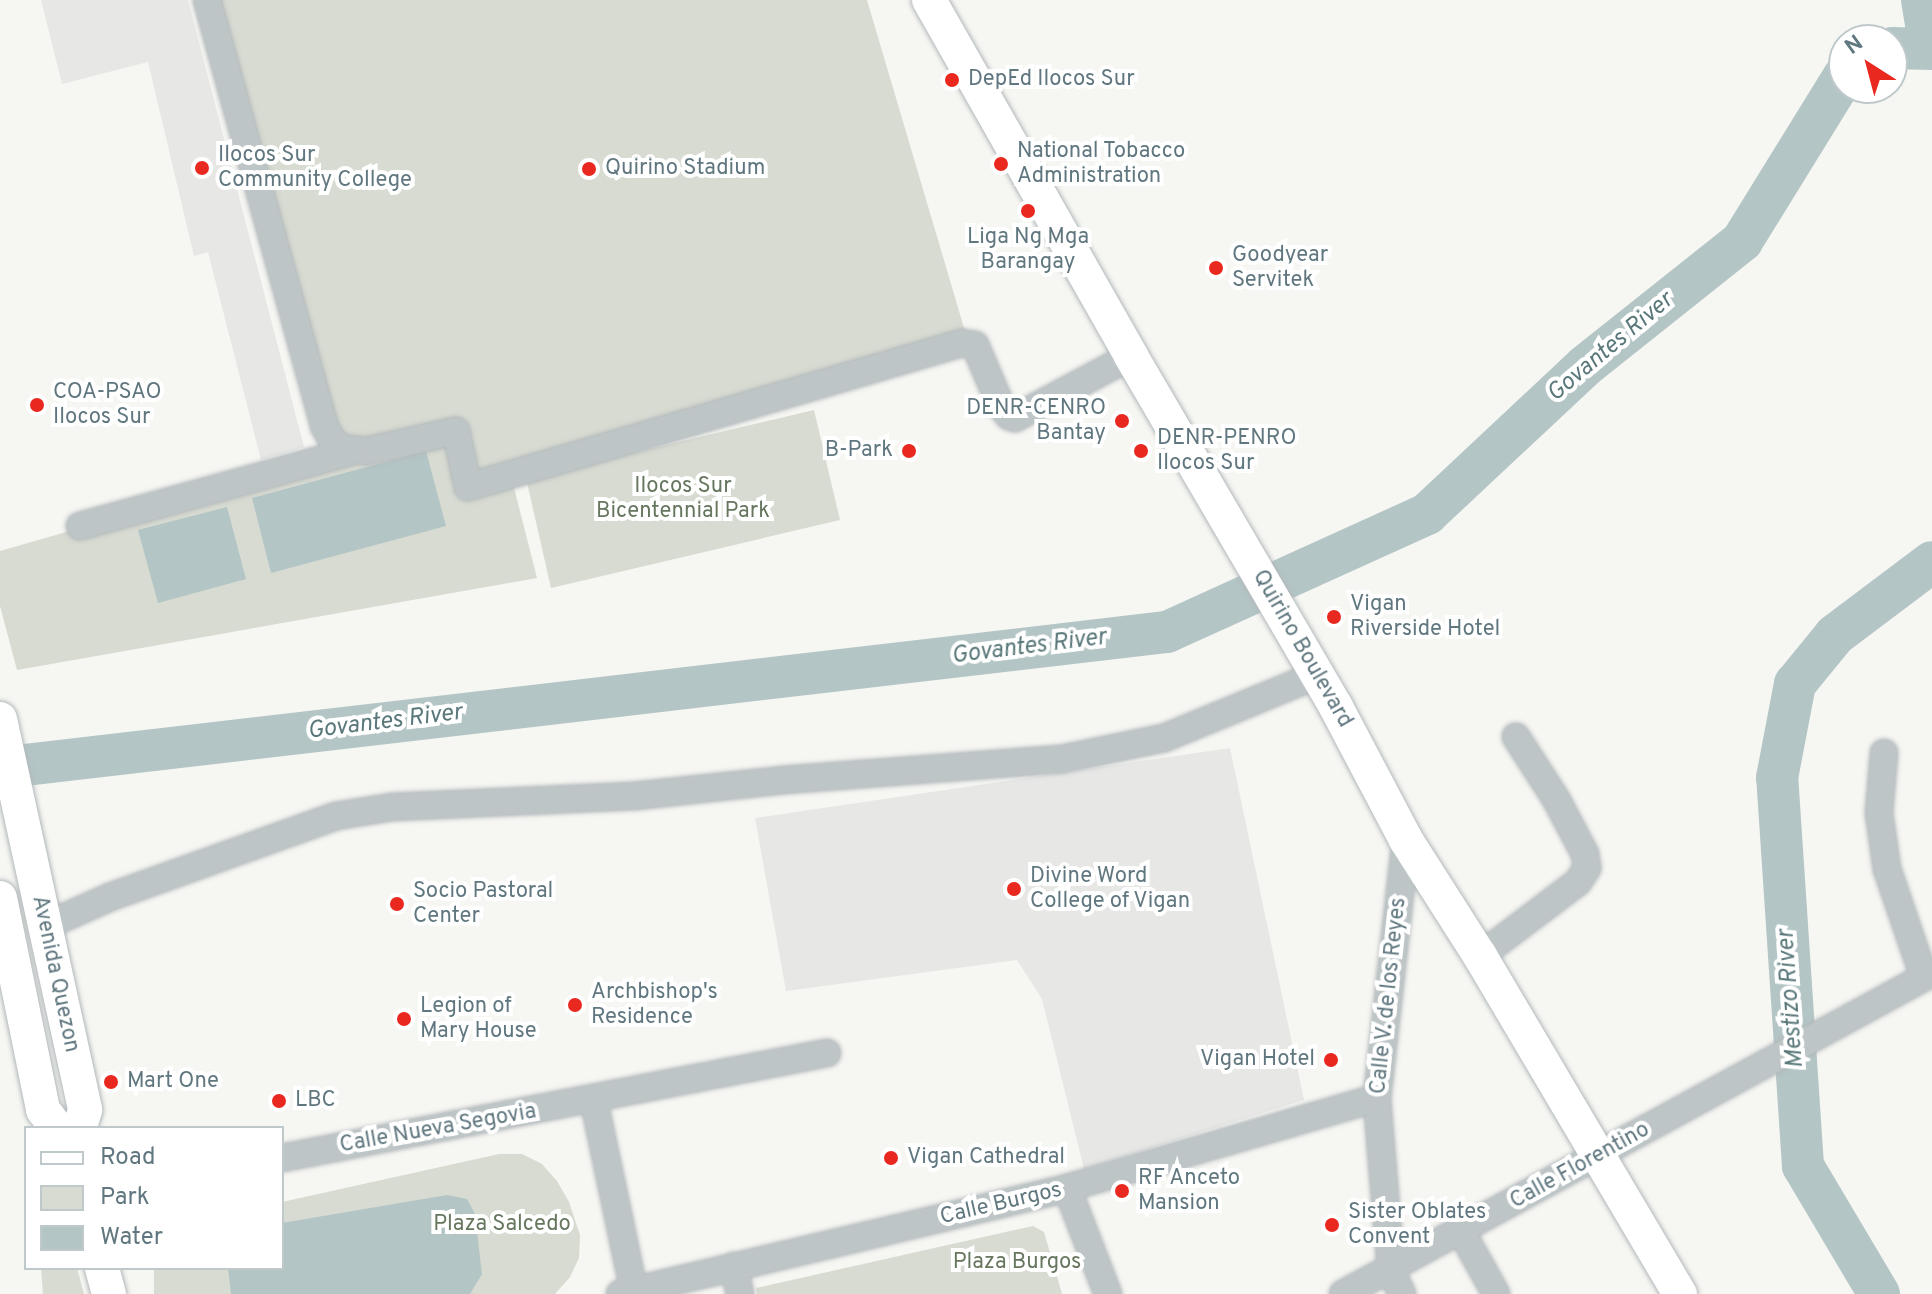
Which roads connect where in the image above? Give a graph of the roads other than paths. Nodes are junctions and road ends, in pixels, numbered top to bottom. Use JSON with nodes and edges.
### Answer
{"nodes":[{"id":1,"x":207,"y":0,"type":"edge"},
{"id":2,"x":929,"y":0,"type":"edge"},
{"id":3,"x":1131,"y":356,"type":"junction"},
{"id":4,"x":355,"y":450,"type":"junction"},
{"id":5,"x":80,"y":526,"type":"dead end"},
{"id":6,"x":1317,"y":675,"type":"junction"},
{"id":7,"x":0,"y":719,"type":"edge"},
{"id":8,"x":1516,"y":737,"type":"dead end"},
{"id":9,"x":1884,"y":753,"type":"dead end"},
{"id":10,"x":15,"y":835,"type":"edge"},
{"id":11,"x":1406,"y":840,"type":"junction"},
{"id":12,"x":0,"y":898,"type":"edge"},
{"id":13,"x":45,"y":926,"type":"junction"},
{"id":14,"x":1480,"y":956,"type":"junction"},
{"id":15,"x":1928,"y":975,"type":"edge"},
{"id":16,"x":827,"y":1053,"type":"dead end"},
{"id":17,"x":1377,"y":1098,"type":"junction"},
{"id":18,"x":594,"y":1101,"type":"junction"},
{"id":19,"x":55,"y":1126,"type":"edge"},
{"id":20,"x":81,"y":1126,"type":"edge"},
{"id":21,"x":1597,"y":1155,"type":"junction"},
{"id":22,"x":284,"y":1158,"type":"edge"},
{"id":23,"x":1067,"y":1188,"type":"junction"},
{"id":24,"x":1461,"y":1231,"type":"junction"},
{"id":25,"x":734,"y":1266,"type":"junction"},
{"id":26,"x":103,"y":1270,"type":"edge"},
{"id":27,"x":1391,"y":1270,"type":"junction"},
{"id":28,"x":627,"y":1292,"type":"edge"},
{"id":29,"x":109,"y":1294,"type":"edge"},
{"id":30,"x":740,"y":1294,"type":"edge"},
{"id":31,"x":1108,"y":1294,"type":"edge"},
{"id":32,"x":1343,"y":1294,"type":"edge"},
{"id":33,"x":1402,"y":1294,"type":"edge"},
{"id":34,"x":1496,"y":1294,"type":"edge"},
{"id":35,"x":1680,"y":1294,"type":"edge"}],
"edges":[{"from":1,"to":4,"type":"street"},
{"from":2,"to":3,"type":"main road","name":"Quirino Boulevard"},
{"from":3,"to":4,"type":"street"},
{"from":3,"to":6,"type":"main road","name":"Quirino Boulevard"},
{"from":4,"to":5,"type":"street"},
{"from":6,"to":11,"type":"main road","name":"Quirino Boulevard"},
{"from":6,"to":13,"type":"street"},
{"from":7,"to":10,"type":"main road","name":"Avenida Quezon"},
{"from":8,"to":14,"type":"street"},
{"from":9,"to":15,"type":"street"},
{"from":10,"to":13,"type":"main road","name":"Avenida Quezon"},
{"from":11,"to":14,"type":"main road","name":"Quirino Boulevard"},
{"from":11,"to":17,"type":"street","name":"Calle V. de los Reyes"},
{"from":12,"to":19,"type":"main road","name":"Avenida Quezon"},
{"from":13,"to":20,"type":"main road","name":"Avenida Quezon"},
{"from":14,"to":21,"type":"main road","name":"Quirino Boulevard"},
{"from":15,"to":21,"type":"street","name":"Calle Florentino"},
{"from":16,"to":18,"type":"street","name":"Calle Nueva Segovia"},
{"from":17,"to":23,"type":"street","name":"Calle Burgos"},
{"from":17,"to":27,"type":"street","name":"Calle V. de los Reyes"},
{"from":18,"to":22,"type":"street","name":"Calle Nueva Segovia"},
{"from":18,"to":28,"type":"street"},
{"from":21,"to":24,"type":"street","name":"Calle Florentino"},
{"from":21,"to":35,"type":"main road","name":"Quirino Boulevard"},
{"from":23,"to":25,"type":"street","name":"Calle Burgos"},
{"from":23,"to":31,"type":"street"},
{"from":24,"to":27,"type":"street","name":"Calle Florentino"},
{"from":24,"to":34,"type":"street"},
{"from":25,"to":28,"type":"street","name":"Calle Burgos"},
{"from":25,"to":30,"type":"street"},
{"from":26,"to":29,"type":"main road"},
{"from":27,"to":32,"type":"street","name":"Calle Florentino"},
{"from":27,"to":33,"type":"street","name":"Calle V. de los Reyes"}]}
